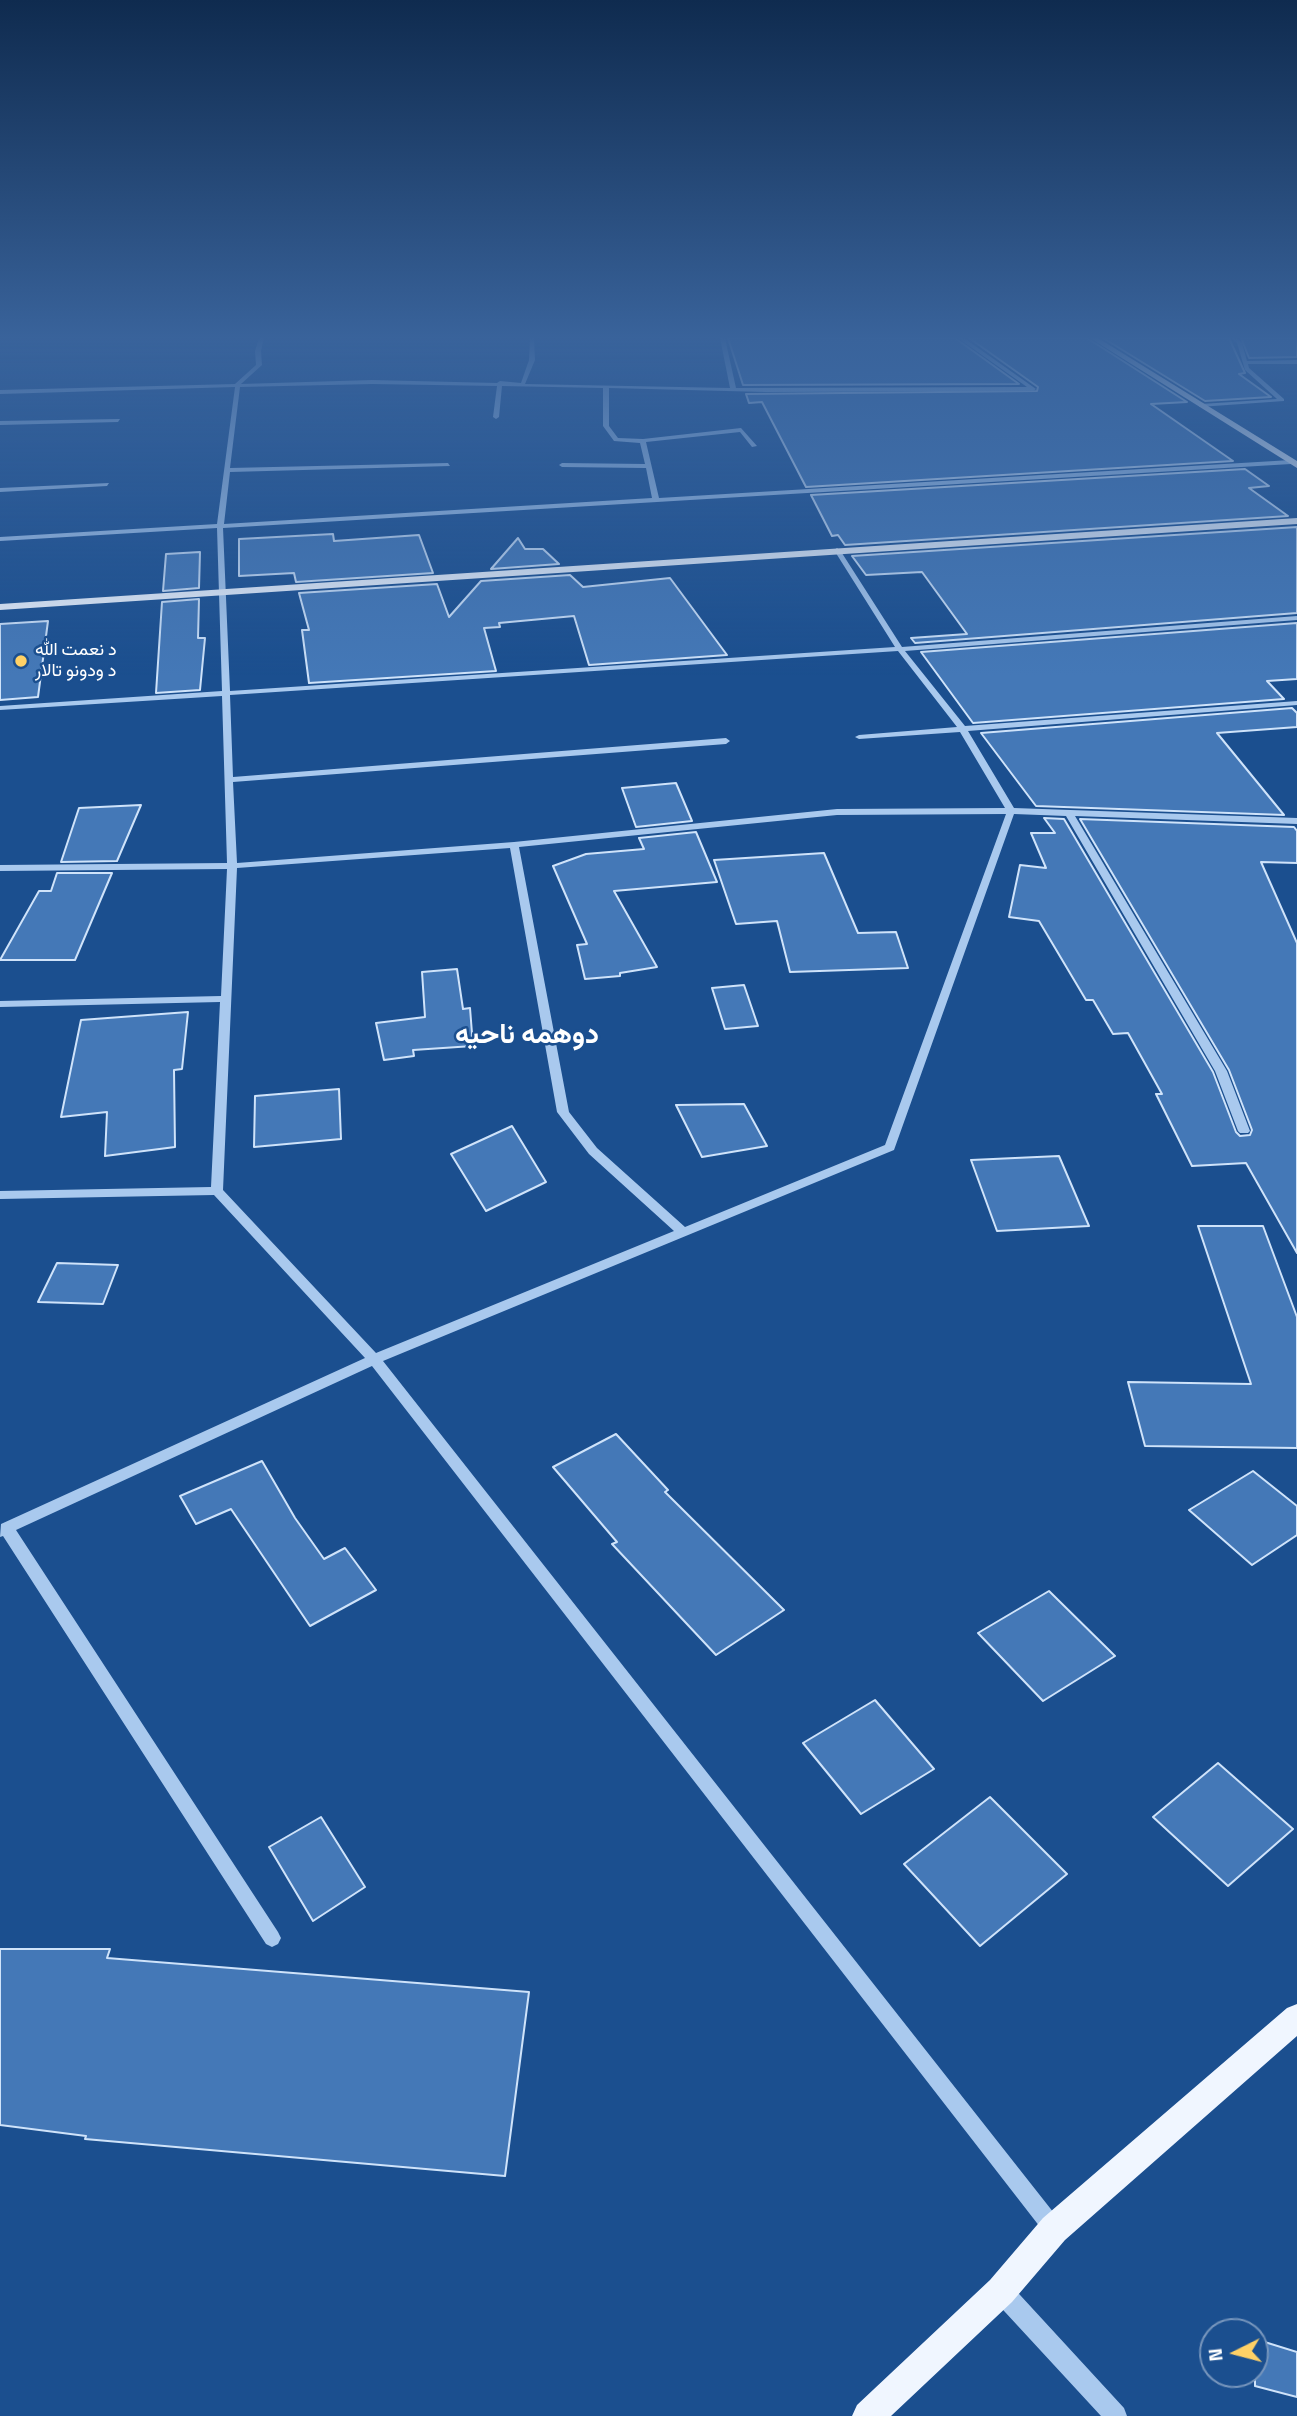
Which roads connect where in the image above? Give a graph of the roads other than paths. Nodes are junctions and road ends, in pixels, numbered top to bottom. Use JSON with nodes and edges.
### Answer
{"nodes":[{"id":1,"x":231,"y":451,"type":"edge"},
{"id":2,"x":645,"y":451,"type":"edge"},
{"id":3,"x":1274,"y":451,"type":"edge"},
{"id":4,"x":1294,"y":463,"type":"edge"},
{"id":5,"x":447,"y":465,"type":"dead end"},
{"id":6,"x":562,"y":465,"type":"dead end"},
{"id":7,"x":648,"y":466,"type":"junction"},
{"id":8,"x":229,"y":470,"type":"junction"},
{"id":9,"x":107,"y":484,"type":"dead end"},
{"id":10,"x":0,"y":490,"type":"edge"},
{"id":11,"x":656,"y":499,"type":"junction"},
{"id":12,"x":1297,"y":521,"type":"edge"},
{"id":13,"x":220,"y":526,"type":"junction"},
{"id":14,"x":0,"y":539,"type":"edge"},
{"id":15,"x":837,"y":550,"type":"junction"},
{"id":16,"x":222,"y":591,"type":"junction"},
{"id":17,"x":0,"y":607,"type":"edge"},
{"id":18,"x":1297,"y":618,"type":"edge"},
{"id":19,"x":900,"y":649,"type":"junction"},
{"id":20,"x":228,"y":695,"type":"junction"},
{"id":21,"x":1297,"y":703,"type":"edge"},
{"id":22,"x":0,"y":708,"type":"edge"},
{"id":23,"x":962,"y":728,"type":"junction"},
{"id":24,"x":859,"y":737,"type":"dead end"},
{"id":25,"x":726,"y":741,"type":"dead end"},
{"id":26,"x":229,"y":780,"type":"junction"},
{"id":27,"x":1011,"y":811,"type":"junction"},
{"id":28,"x":1069,"y":814,"type":"junction"},
{"id":29,"x":1297,"y":821,"type":"edge"},
{"id":30,"x":514,"y":845,"type":"junction"},
{"id":31,"x":232,"y":866,"type":"junction"},
{"id":32,"x":0,"y":868,"type":"edge"},
{"id":33,"x":226,"y":999,"type":"junction"},
{"id":34,"x":0,"y":1004,"type":"edge"},
{"id":35,"x":1244,"y":1131,"type":"dead end"},
{"id":36,"x":218,"y":1191,"type":"junction"},
{"id":37,"x":0,"y":1195,"type":"edge"},
{"id":38,"x":683,"y":1232,"type":"junction"},
{"id":39,"x":374,"y":1359,"type":"junction"},
{"id":40,"x":3,"y":1530,"type":"edge"},
{"id":41,"x":272,"y":1938,"type":"dead end"},
{"id":42,"x":1297,"y":2018,"type":"edge"},
{"id":43,"x":1054,"y":2229,"type":"junction"},
{"id":44,"x":1001,"y":2291,"type":"junction"},
{"id":45,"x":868,"y":2416,"type":"edge"},
{"id":46,"x":1116,"y":2416,"type":"edge"}],
"edges":[{"from":1,"to":8,"type":"street"},
{"from":2,"to":7,"type":"street"},
{"from":3,"to":4,"type":"main road"},
{"from":4,"to":11,"type":"street"},
{"from":5,"to":8,"type":"street"},
{"from":6,"to":7,"type":"street"},
{"from":7,"to":11,"type":"street"},
{"from":8,"to":13,"type":"street"},
{"from":9,"to":10,"type":"street"},
{"from":11,"to":13,"type":"street"},
{"from":12,"to":15,"type":"main road"},
{"from":13,"to":14,"type":"street"},
{"from":13,"to":16,"type":"street"},
{"from":15,"to":16,"type":"main road"},
{"from":15,"to":19,"type":"street"},
{"from":16,"to":17,"type":"main road"},
{"from":16,"to":20,"type":"street"},
{"from":18,"to":19,"type":"street"},
{"from":19,"to":20,"type":"street"},
{"from":19,"to":23,"type":"street"},
{"from":20,"to":22,"type":"street"},
{"from":20,"to":26,"type":"street"},
{"from":21,"to":23,"type":"street"},
{"from":23,"to":24,"type":"street"},
{"from":23,"to":27,"type":"street"},
{"from":25,"to":26,"type":"street"},
{"from":26,"to":31,"type":"street"},
{"from":27,"to":28,"type":"street"},
{"from":27,"to":30,"type":"street"},
{"from":27,"to":38,"type":"street"},
{"from":28,"to":29,"type":"street"},
{"from":28,"to":35,"type":"street"},
{"from":30,"to":31,"type":"street"},
{"from":30,"to":38,"type":"street"},
{"from":31,"to":32,"type":"street"},
{"from":31,"to":33,"type":"street"},
{"from":33,"to":34,"type":"street"},
{"from":33,"to":36,"type":"street"},
{"from":36,"to":37,"type":"street"},
{"from":36,"to":39,"type":"street"},
{"from":38,"to":39,"type":"street"},
{"from":39,"to":40,"type":"street"},
{"from":39,"to":43,"type":"street"},
{"from":40,"to":41,"type":"street"},
{"from":42,"to":43,"type":"main road"},
{"from":43,"to":44,"type":"main road"},
{"from":44,"to":45,"type":"main road"},
{"from":44,"to":46,"type":"street"}]}
